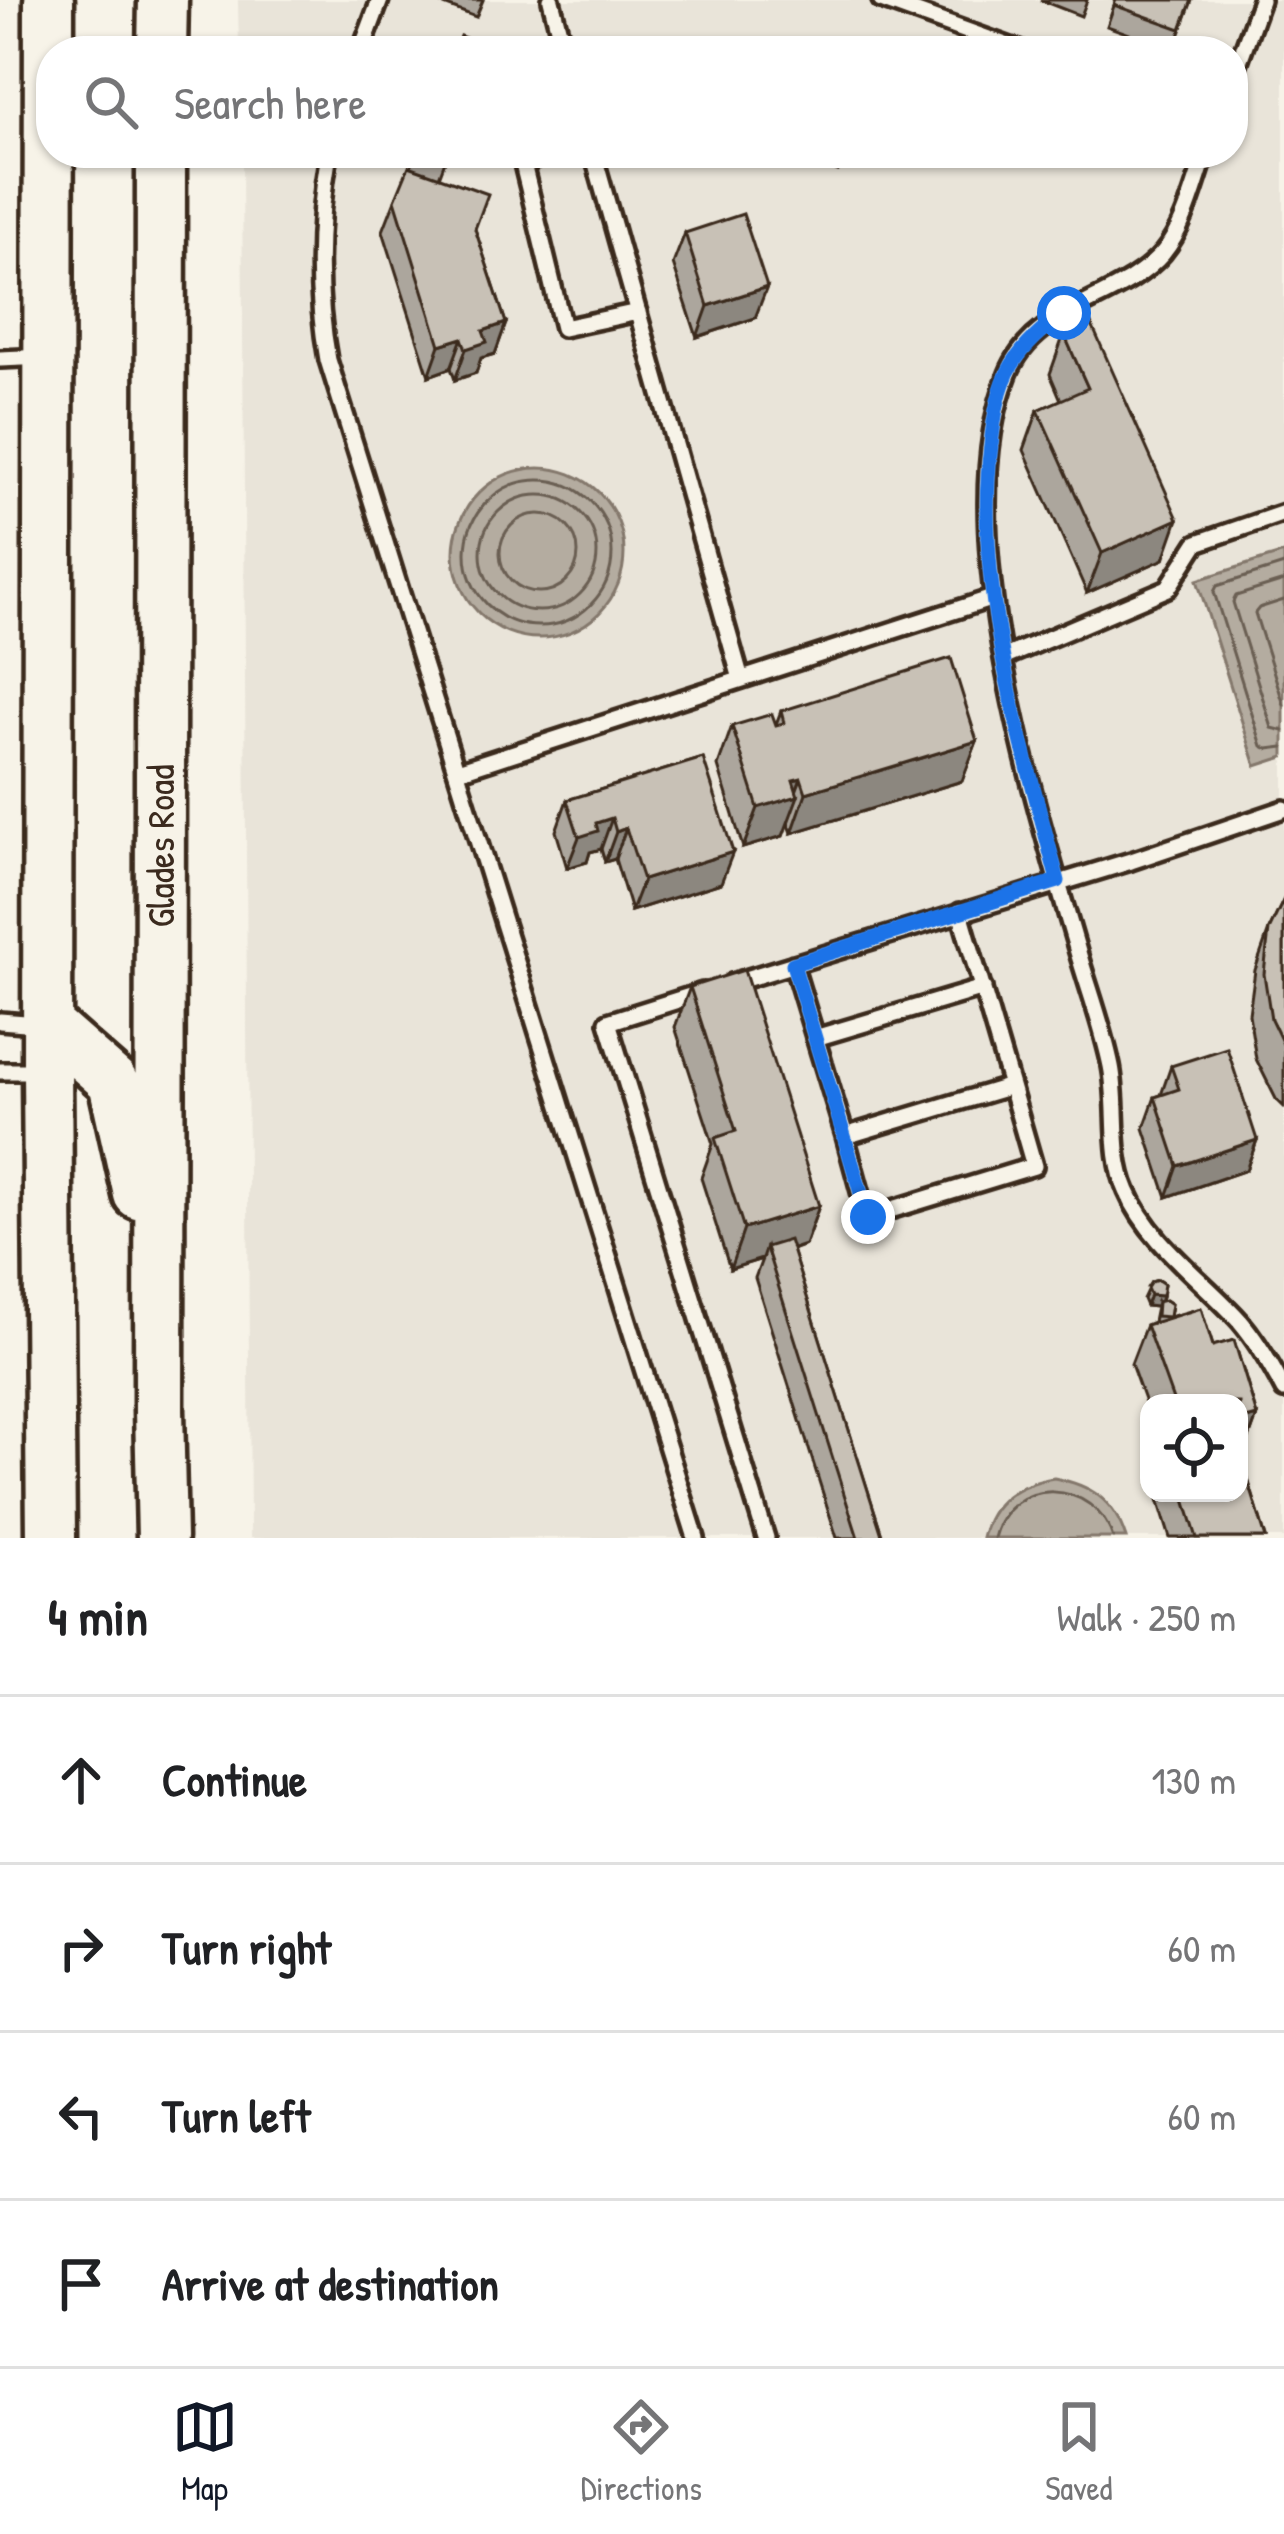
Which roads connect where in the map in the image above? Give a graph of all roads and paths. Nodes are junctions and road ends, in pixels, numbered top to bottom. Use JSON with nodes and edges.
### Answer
{"nodes":[{"id":1,"x":49,"y":0,"type":"edge"},
{"id":2,"x":163,"y":0,"type":"edge"},
{"id":3,"x":380,"y":0,"type":"edge"},
{"id":4,"x":551,"y":0,"type":"edge"},
{"id":5,"x":881,"y":0,"type":"edge"},
{"id":6,"x":1261,"y":0,"type":"edge"},
{"id":7,"x":46,"y":36,"type":"edge"},
{"id":8,"x":162,"y":36,"type":"edge"},
{"id":9,"x":367,"y":36,"type":"edge"},
{"id":10,"x":560,"y":36,"type":"edge"},
{"id":11,"x":981,"y":36,"type":"edge"},
{"id":12,"x":1248,"y":36,"type":"edge"},
{"id":13,"x":37,"y":168,"type":"edge"},
{"id":14,"x":161,"y":168,"type":"edge"},
{"id":15,"x":327,"y":168,"type":"edge"},
{"id":16,"x":524,"y":168,"type":"edge"},
{"id":17,"x":597,"y":168,"type":"edge"},
{"id":18,"x":1201,"y":168,"type":"edge"},
{"id":19,"x":638,"y":312,"type":"junction"},
{"id":20,"x":24,"y":358,"type":"edge"},
{"id":21,"x":1284,"y":512,"type":"edge"},
{"id":22,"x":993,"y":598,"type":"junction"},
{"id":23,"x":1005,"y":657,"type":"junction"},
{"id":24,"x":742,"y":679,"type":"junction"},
{"id":25,"x":458,"y":771,"type":"junction"},
{"id":26,"x":1284,"y":808,"type":"edge"},
{"id":27,"x":1058,"y":881,"type":"junction"},
{"id":28,"x":960,"y":912,"type":"junction"},
{"id":29,"x":793,"y":964,"type":"junction"},
{"id":30,"x":983,"y":988,"type":"junction"},
{"id":31,"x":815,"y":1038,"type":"junction"},
{"id":32,"x":23,"y":1047,"type":"edge"},
{"id":33,"x":1011,"y":1086,"type":"junction"},
{"id":34,"x":845,"y":1136,"type":"junction"},
{"id":35,"x":159,"y":1305,"type":"junction"},
{"id":36,"x":1284,"y":1390,"type":"edge"},
{"id":37,"x":51,"y":1538,"type":"edge"},
{"id":38,"x":162,"y":1538,"type":"edge"},
{"id":39,"x":696,"y":1538,"type":"edge"},
{"id":40,"x":766,"y":1538,"type":"edge"}],
"edges":[{"from":1,"to":7,"type":"main road"},
{"from":2,"to":8,"type":"main road"},
{"from":3,"to":9,"type":"lane"},
{"from":4,"to":10,"type":"lane"},
{"from":5,"to":11,"type":"lane"},
{"from":6,"to":12,"type":"lane"},
{"from":13,"to":20,"type":"main road"},
{"from":14,"to":35,"type":"main road","name":"Glades Road"},
{"from":15,"to":25,"type":"lane"},
{"from":16,"to":19,"type":"lane"},
{"from":17,"to":19,"type":"lane"},
{"from":18,"to":22,"type":"lane"},
{"from":19,"to":24,"type":"lane"},
{"from":20,"to":32,"type":"main road"},
{"from":21,"to":23,"type":"lane"},
{"from":22,"to":23,"type":"lane"},
{"from":22,"to":24,"type":"lane"},
{"from":23,"to":27,"type":"lane"},
{"from":24,"to":25,"type":"lane"},
{"from":25,"to":39,"type":"lane"},
{"from":26,"to":27,"type":"lane"},
{"from":27,"to":28,"type":"lane"},
{"from":27,"to":36,"type":"lane"},
{"from":28,"to":29,"type":"lane"},
{"from":28,"to":30,"type":"lane"},
{"from":29,"to":31,"type":"lane"},
{"from":29,"to":40,"type":"lane"},
{"from":30,"to":31,"type":"lane"},
{"from":30,"to":33,"type":"lane"},
{"from":31,"to":34,"type":"lane"},
{"from":32,"to":35,"type":"main road"},
{"from":32,"to":37,"type":"main road"},
{"from":33,"to":34,"type":"lane"},
{"from":33,"to":34,"type":"lane"},
{"from":35,"to":38,"type":"main road","name":"Glades Road"}]}
